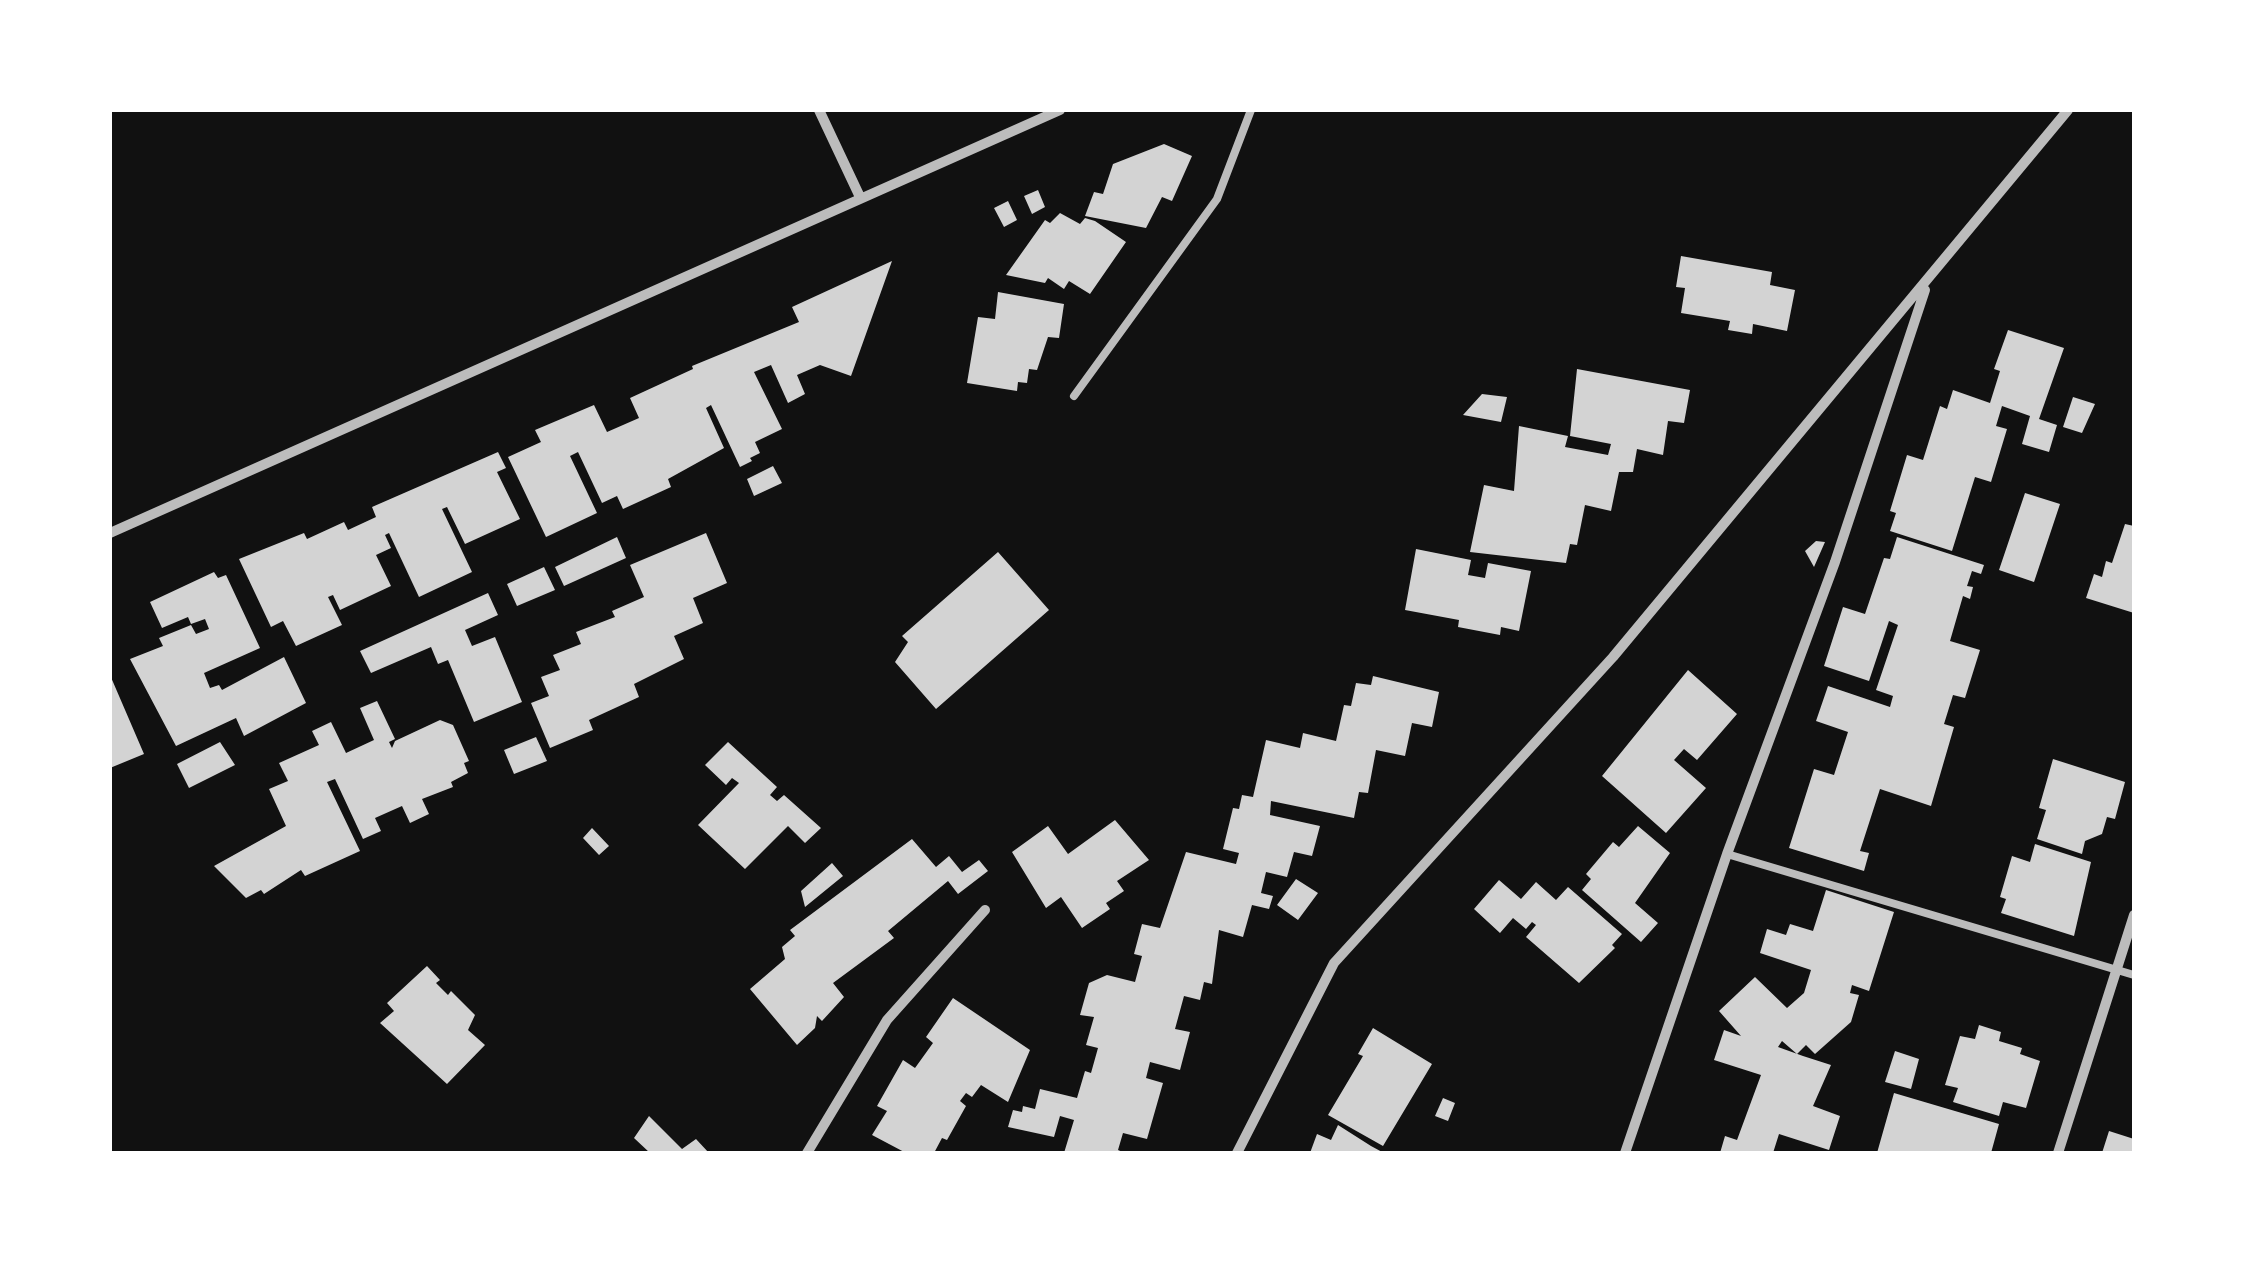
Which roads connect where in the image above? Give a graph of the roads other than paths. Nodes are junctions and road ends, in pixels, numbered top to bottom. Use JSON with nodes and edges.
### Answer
{"nodes":[{"id":1,"x":819,"y":110,"type":"edge"},
{"id":2,"x":1060,"y":110,"type":"edge"},
{"id":3,"x":1251,"y":110,"type":"edge"},
{"id":4,"x":2068,"y":110,"type":"edge"},
{"id":5,"x":860,"y":198,"type":"junction"},
{"id":6,"x":1927,"y":284,"type":"junction"},
{"id":7,"x":1074,"y":396,"type":"dead end"},
{"id":8,"x":110,"y":533,"type":"edge"},
{"id":9,"x":1727,"y":854,"type":"junction"},
{"id":10,"x":985,"y":910,"type":"dead end"},
{"id":11,"x":2134,"y":916,"type":"edge"},
{"id":12,"x":2114,"y":969,"type":"junction"},
{"id":13,"x":2134,"y":975,"type":"edge"},
{"id":14,"x":808,"y":1153,"type":"edge"},
{"id":15,"x":1237,"y":1153,"type":"edge"},
{"id":16,"x":1625,"y":1153,"type":"edge"},
{"id":17,"x":2058,"y":1153,"type":"edge"}],
"edges":[{"from":1,"to":5,"type":"street"},
{"from":2,"to":5,"type":"street"},
{"from":3,"to":7,"type":"lane"},
{"from":4,"to":6,"type":"street"},
{"from":5,"to":8,"type":"street"},
{"from":6,"to":9,"type":"street"},
{"from":6,"to":15,"type":"street"},
{"from":9,"to":12,"type":"lane"},
{"from":9,"to":16,"type":"street"},
{"from":10,"to":14,"type":"street"},
{"from":11,"to":12,"type":"street"},
{"from":12,"to":13,"type":"lane"},
{"from":12,"to":17,"type":"street"}]}
